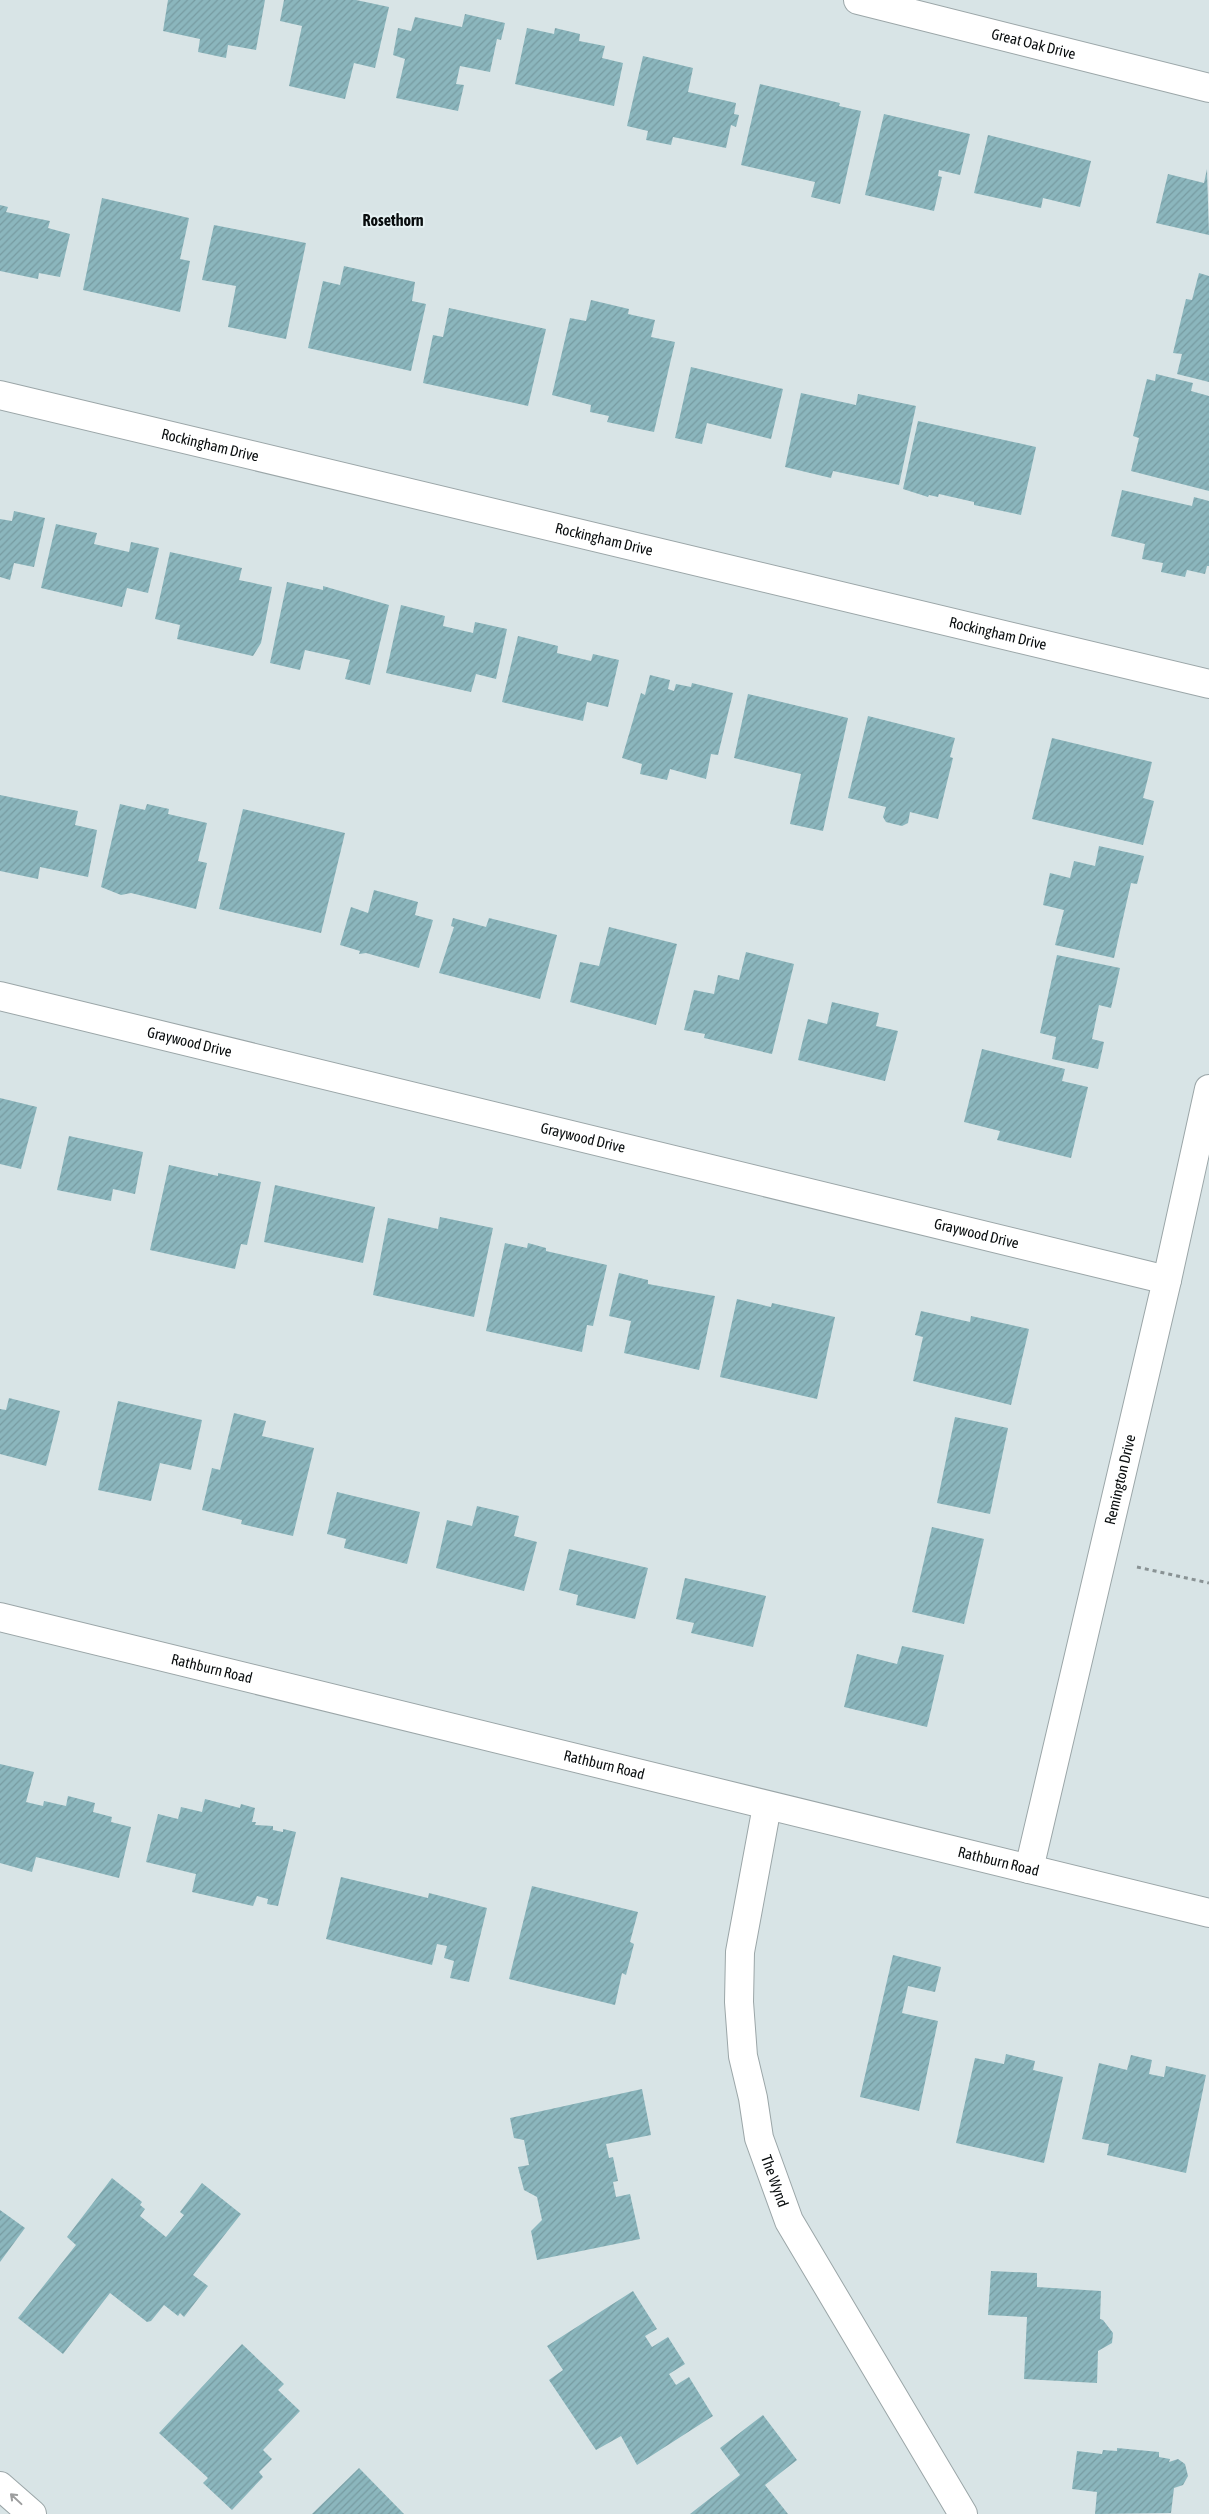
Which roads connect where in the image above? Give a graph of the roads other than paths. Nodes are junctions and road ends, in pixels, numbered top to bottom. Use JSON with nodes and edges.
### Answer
{"nodes":[{"id":1,"x":858,"y":0,"type":"edge"},
{"id":2,"x":1209,"y":88,"type":"edge"},
{"id":3,"x":0,"y":395,"type":"edge"},
{"id":4,"x":1209,"y":684,"type":"edge"},
{"id":5,"x":0,"y":996,"type":"edge"},
{"id":6,"x":1209,"y":1089,"type":"edge"},
{"id":7,"x":1167,"y":1280,"type":"junction"},
{"id":8,"x":0,"y":1617,"type":"edge"},
{"id":9,"x":767,"y":1806,"type":"junction"},
{"id":10,"x":1029,"y":1869,"type":"junction"},
{"id":11,"x":1209,"y":1913,"type":"edge"},
{"id":12,"x":0,"y":2486,"type":"edge"},
{"id":13,"x":32,"y":2514,"type":"edge"},
{"id":14,"x":963,"y":2514,"type":"edge"}],
"edges":[{"from":1,"to":2,"type":"street","name":"Great Oak Drive"},
{"from":3,"to":4,"type":"street","name":"Rockingham Drive"},
{"from":5,"to":7,"type":"street","name":"Graywood Drive"},
{"from":6,"to":7,"type":"street","name":"Remington Drive"},
{"from":7,"to":10,"type":"street","name":"Remington Drive"},
{"from":8,"to":9,"type":"street","name":"Rathburn Road"},
{"from":9,"to":10,"type":"street","name":"Rathburn Road"},
{"from":9,"to":14,"type":"street","name":"The Wynd"},
{"from":10,"to":11,"type":"street","name":"Rathburn Road"},
{"from":13,"to":12,"type":"street","one_way":true}]}
